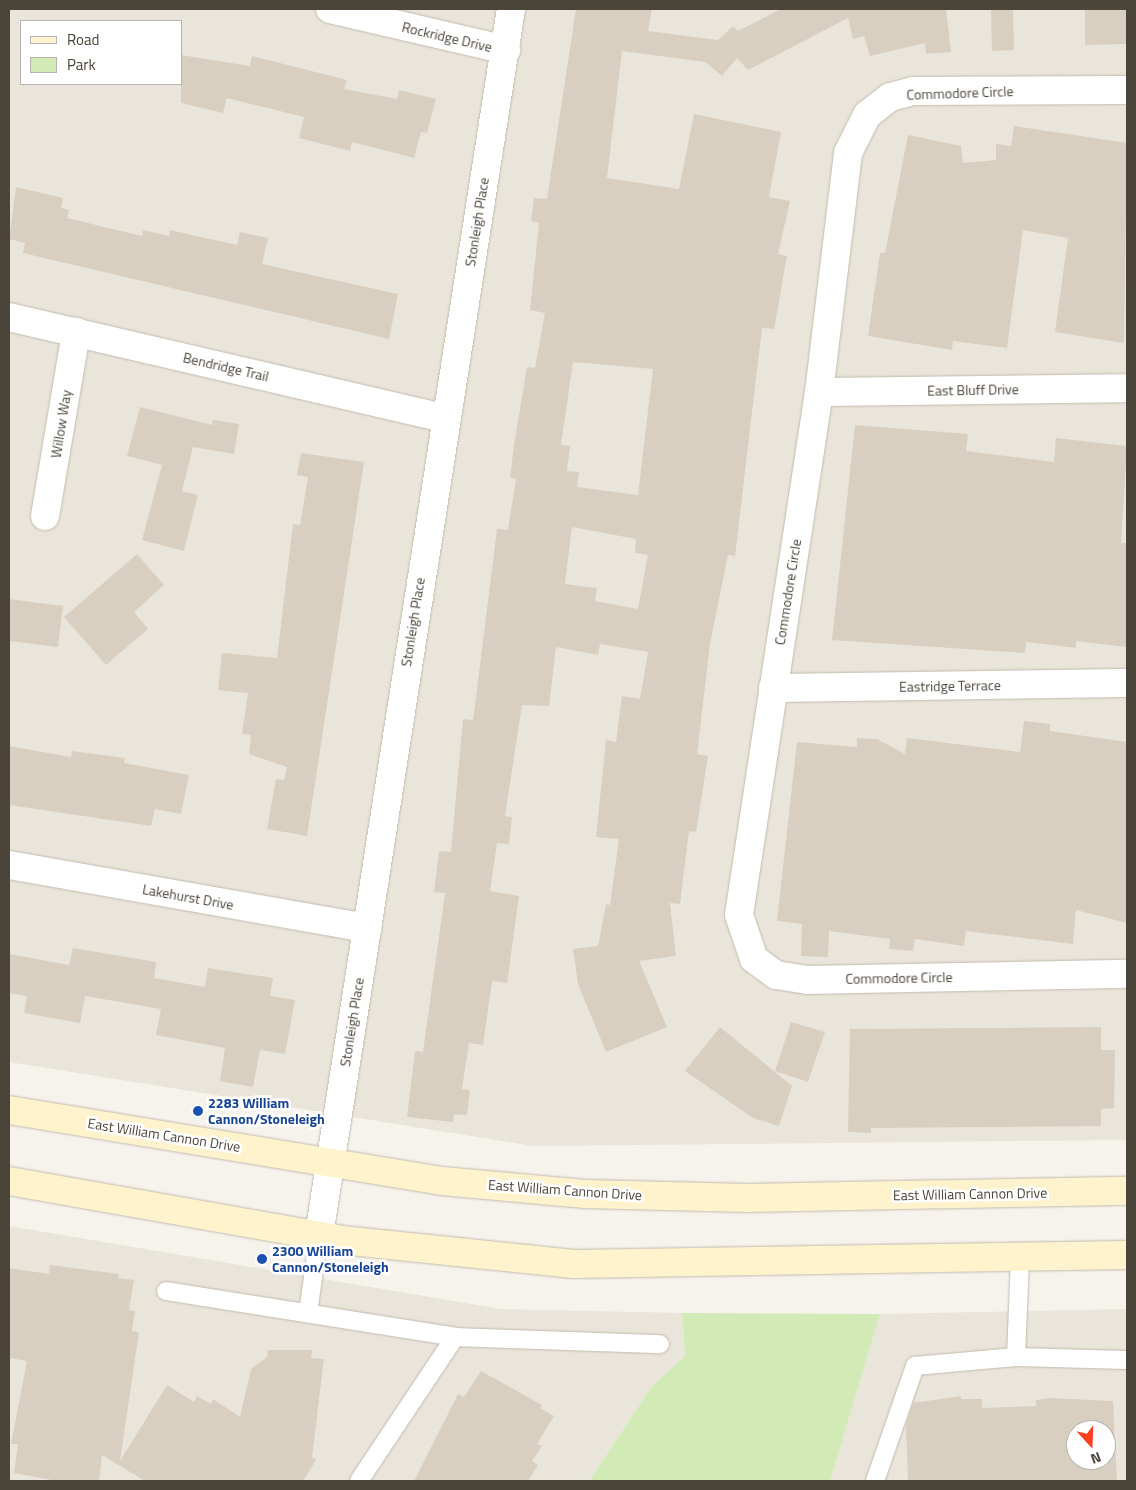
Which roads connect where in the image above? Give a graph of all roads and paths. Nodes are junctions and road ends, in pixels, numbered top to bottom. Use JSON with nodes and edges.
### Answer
{"nodes":[{"id":1,"x":330,"y":9,"type":"edge"},
{"id":2,"x":511,"y":9,"type":"edge"},
{"id":3,"x":506,"y":50,"type":"junction"},
{"id":4,"x":1127,"y":90,"type":"edge"},
{"id":5,"x":9,"y":317,"type":"edge"},
{"id":6,"x":76,"y":332,"type":"junction"},
{"id":7,"x":1127,"y":388,"type":"edge"},
{"id":8,"x":819,"y":392,"type":"junction"},
{"id":9,"x":444,"y":418,"type":"junction"},
{"id":10,"x":46,"y":516,"type":"dead end"},
{"id":11,"x":1127,"y":683,"type":"edge"},
{"id":12,"x":773,"y":688,"type":"junction"},
{"id":13,"x":9,"y":866,"type":"edge"},
{"id":14,"x":367,"y":928,"type":"junction"},
{"id":15,"x":1127,"y":974,"type":"edge"},
{"id":16,"x":9,"y":1110,"type":"edge"},
{"id":17,"x":330,"y":1162,"type":"junction"},
{"id":18,"x":9,"y":1181,"type":"edge"},
{"id":19,"x":1127,"y":1191,"type":"edge"},
{"id":20,"x":319,"y":1235,"type":"junction"},
{"id":21,"x":1020,"y":1256,"type":"junction"},
{"id":22,"x":1127,"y":1256,"type":"edge"},
{"id":23,"x":166,"y":1291,"type":"dead end"},
{"id":24,"x":308,"y":1313,"type":"junction"},
{"id":25,"x":454,"y":1337,"type":"junction"},
{"id":26,"x":660,"y":1344,"type":"dead end"},
{"id":27,"x":1016,"y":1356,"type":"junction"},
{"id":28,"x":1127,"y":1360,"type":"edge"},
{"id":29,"x":359,"y":1481,"type":"edge"},
{"id":30,"x":875,"y":1481,"type":"edge"}],
"edges":[{"from":1,"to":3,"type":"street","name":"Rockridge Drive"},
{"from":2,"to":3,"type":"street","name":"Stonleigh Place"},
{"from":3,"to":9,"type":"street","name":"Stonleigh Place"},
{"from":4,"to":8,"type":"street","name":"Commodore Circle"},
{"from":5,"to":6,"type":"street","name":"Bendridge Trail"},
{"from":6,"to":9,"type":"street","name":"Bendridge Trail"},
{"from":6,"to":10,"type":"street","name":"Willow Way"},
{"from":7,"to":8,"type":"street","name":"East Bluff Drive"},
{"from":8,"to":12,"type":"street","name":"Commodore Circle"},
{"from":9,"to":14,"type":"street","name":"Stonleigh Place"},
{"from":11,"to":12,"type":"street","name":"Eastridge Terrace"},
{"from":12,"to":15,"type":"street","name":"Commodore Circle"},
{"from":13,"to":14,"type":"street","name":"Lakehurst Drive"},
{"from":14,"to":17,"type":"street","name":"Stonleigh Place"},
{"from":16,"to":17,"type":"main road","name":"East William Cannon Drive"},
{"from":17,"to":19,"type":"main road","name":"East William Cannon Drive"},
{"from":17,"to":20,"type":"street","name":"Stonleigh Place"},
{"from":18,"to":20,"type":"main road"},
{"from":20,"to":21,"type":"main road"},
{"from":20,"to":24,"type":"lane"},
{"from":21,"to":22,"type":"main road"},
{"from":21,"to":27,"type":"lane"},
{"from":23,"to":24,"type":"lane"},
{"from":24,"to":25,"type":"lane"},
{"from":25,"to":26,"type":"lane"},
{"from":25,"to":29,"type":"lane"},
{"from":27,"to":28,"type":"lane"},
{"from":27,"to":30,"type":"lane"}]}
